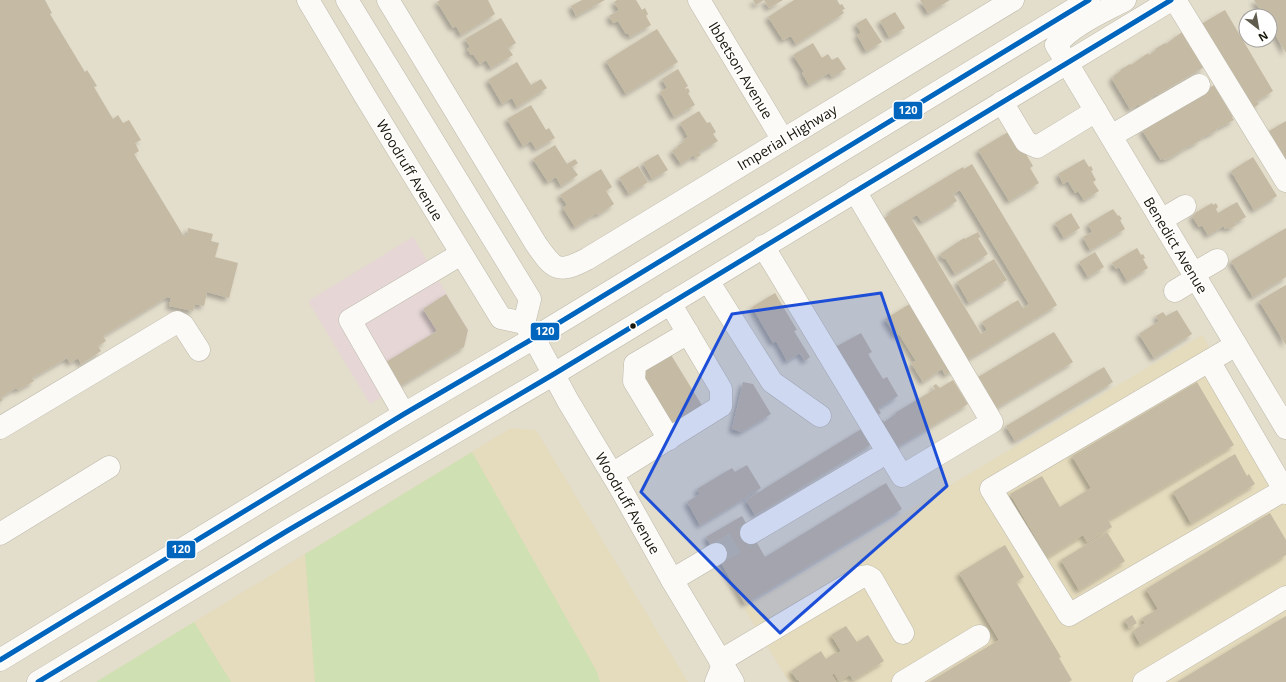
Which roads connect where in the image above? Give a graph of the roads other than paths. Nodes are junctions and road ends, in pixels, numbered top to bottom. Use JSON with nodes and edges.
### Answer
{"nodes":[{"id":1,"x":308,"y":0,"type":"edge"},
{"id":2,"x":347,"y":0,"type":"edge"},
{"id":3,"x":388,"y":0,"type":"edge"},
{"id":4,"x":699,"y":0,"type":"edge"},
{"id":5,"x":1013,"y":0,"type":"edge"},
{"id":6,"x":1088,"y":0,"type":"edge"},
{"id":7,"x":1125,"y":0,"type":"edge"},
{"id":8,"x":1171,"y":0,"type":"edge"},
{"id":9,"x":1175,"y":0,"type":"edge"},
{"id":10,"x":1067,"y":63,"type":"junction"},
{"id":11,"x":1199,"y":85,"type":"dead end"},
{"id":12,"x":1002,"y":102,"type":"junction"},
{"id":13,"x":1096,"y":112,"type":"junction"},
{"id":14,"x":1111,"y":136,"type":"junction"},
{"id":15,"x":783,"y":140,"type":"junction"},
{"id":16,"x":1286,"y":181,"type":"edge"},
{"id":17,"x":855,"y":191,"type":"junction"},
{"id":18,"x":1185,"y":206,"type":"dead end"},
{"id":19,"x":1161,"y":220,"type":"junction"},
{"id":20,"x":763,"y":246,"type":"junction"},
{"id":21,"x":461,"y":254,"type":"junction"},
{"id":22,"x":1217,"y":260,"type":"dead end"},
{"id":23,"x":1195,"y":276,"type":"junction"},
{"id":24,"x":708,"y":281,"type":"junction"},
{"id":25,"x":1175,"y":291,"type":"dead end"},
{"id":26,"x":670,"y":303,"type":"junction"},
{"id":27,"x":529,"y":331,"type":"junction"},
{"id":28,"x":688,"y":332,"type":"junction"},
{"id":29,"x":1236,"y":345,"type":"junction"},
{"id":30,"x":199,"y":350,"type":"dead end"},
{"id":31,"x":1209,"y":361,"type":"junction"},
{"id":32,"x":554,"y":374,"type":"junction"},
{"id":33,"x":404,"y":414,"type":"junction"},
{"id":34,"x":820,"y":416,"type":"dead end"},
{"id":35,"x":1286,"y":426,"type":"edge"},
{"id":36,"x":0,"y":428,"type":"edge"},
{"id":37,"x":669,"y":439,"type":"junction"},
{"id":38,"x":876,"y":459,"type":"dead end"},
{"id":39,"x":109,"y":467,"type":"dead end"},
{"id":40,"x":612,"y":474,"type":"junction"},
{"id":41,"x":1285,"y":491,"type":"edge"},
{"id":42,"x":751,"y":533,"type":"tunnel mouth"},
{"id":43,"x":0,"y":534,"type":"edge"},
{"id":44,"x":716,"y":554,"type":"tunnel mouth"},
{"id":45,"x":672,"y":580,"type":"junction"},
{"id":46,"x":1286,"y":598,"type":"edge"},
{"id":47,"x":903,"y":633,"type":"dead end"},
{"id":48,"x":979,"y":636,"type":"dead end"},
{"id":49,"x":0,"y":660,"type":"edge"},
{"id":50,"x":723,"y":673,"type":"edge"},
{"id":51,"x":38,"y":682,"type":"edge"},
{"id":52,"x":903,"y":682,"type":"edge"},
{"id":53,"x":1144,"y":682,"type":"edge"}],
"edges":[{"from":1,"to":21,"type":"main road","name":"Woodruff Avenue"},
{"from":2,"to":27,"type":"main road"},
{"from":3,"to":15,"type":"main road","name":"Imperial Highway"},
{"from":4,"to":15,"type":"main road","name":"Ibbetson Avenue"},
{"from":5,"to":15,"type":"main road","name":"Imperial Highway"},
{"from":6,"to":27,"type":"main road"},
{"from":7,"to":10,"type":"main road","name":"Benedict Avenue"},
{"from":8,"to":10,"type":"main road"},
{"from":9,"to":16,"type":"main road"},
{"from":10,"to":12,"type":"main road"},
{"from":10,"to":13,"type":"main road","name":"Benedict Avenue"},
{"from":11,"to":14,"type":"main road"},
{"from":12,"to":13,"type":"main road"},
{"from":12,"to":17,"type":"main road"},
{"from":13,"to":14,"type":"main road","name":"Benedict Avenue"},
{"from":14,"to":19,"type":"main road","name":"Benedict Avenue"},
{"from":17,"to":20,"type":"main road"},
{"from":17,"to":20,"type":"main road"},
{"from":18,"to":19,"type":"main road"},
{"from":19,"to":23,"type":"main road","name":"Benedict Avenue"},
{"from":20,"to":24,"type":"main road"},
{"from":21,"to":27,"type":"main road","name":"Woodruff Avenue"},
{"from":21,"to":33,"type":"main road"},
{"from":22,"to":23,"type":"main road"},
{"from":23,"to":25,"type":"main road"},
{"from":23,"to":29,"type":"main road","name":"Benedict Avenue"},
{"from":24,"to":26,"type":"main road"},
{"from":24,"to":34,"type":"main road"},
{"from":26,"to":28,"type":"main road"},
{"from":26,"to":32,"type":"main road"},
{"from":27,"to":32,"type":"main road","name":"Woodruff Avenue"},
{"from":27,"to":33,"type":"main road"},
{"from":28,"to":37,"type":"main road"},
{"from":28,"to":37,"type":"main road"},
{"from":29,"to":31,"type":"main road"},
{"from":29,"to":35,"type":"main road","name":"Benedict Avenue"},
{"from":30,"to":36,"type":"main road"},
{"from":31,"to":41,"type":"main road"},
{"from":31,"to":41,"type":"main road"},
{"from":32,"to":40,"type":"main road","name":"Woodruff Avenue"},
{"from":32,"to":51,"type":"main road"},
{"from":33,"to":49,"type":"main road"},
{"from":37,"to":40,"type":"main road"},
{"from":38,"to":42,"type":"main road"},
{"from":39,"to":43,"type":"main road"},
{"from":40,"to":45,"type":"main road","name":"Woodruff Avenue"},
{"from":44,"to":45,"type":"main road"},
{"from":45,"to":50,"type":"main road","name":"Woodruff Avenue"},
{"from":46,"to":53,"type":"main road"},
{"from":47,"to":50,"type":"main road"},
{"from":48,"to":52,"type":"main road"}]}
